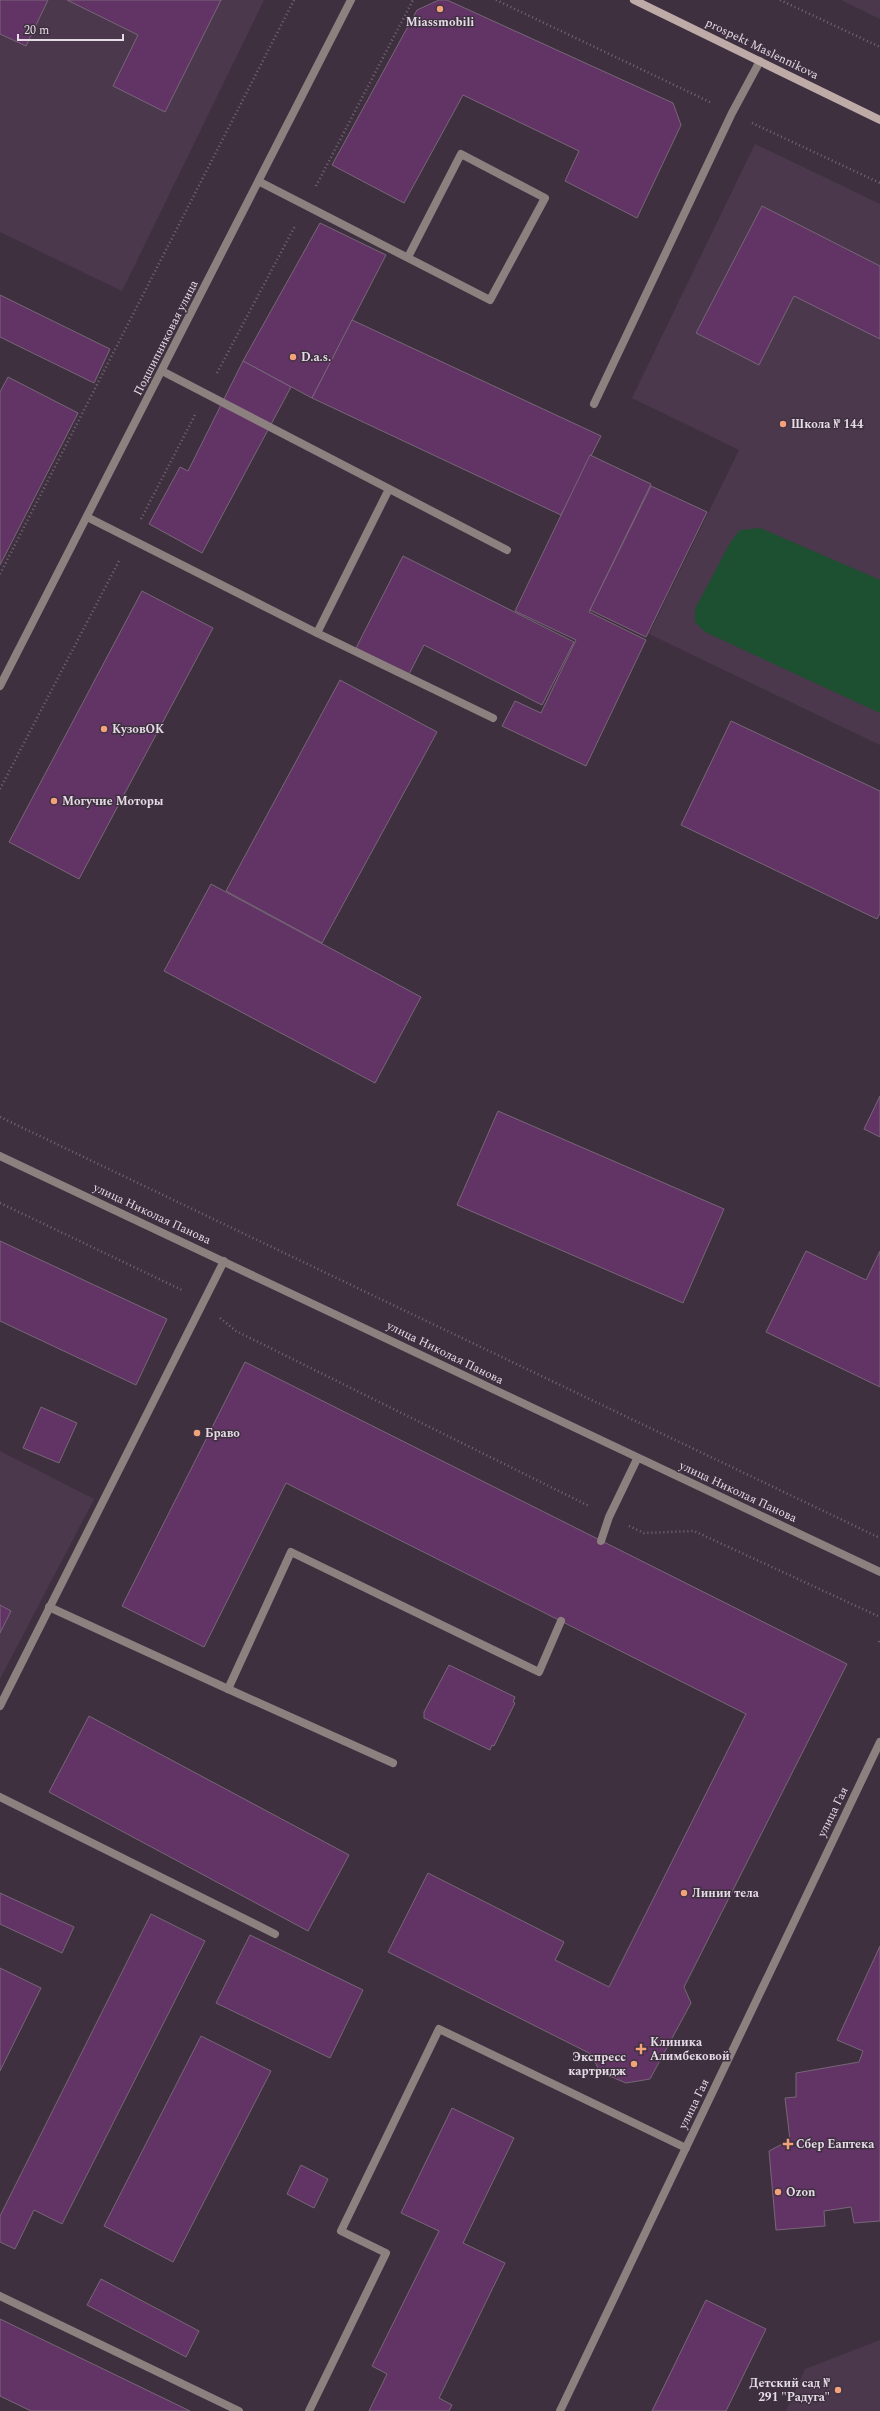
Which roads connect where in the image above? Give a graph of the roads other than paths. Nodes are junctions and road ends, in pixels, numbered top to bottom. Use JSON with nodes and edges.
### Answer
{"nodes":[{"id":1,"x":352,"y":0,"type":"edge"},
{"id":2,"x":634,"y":0,"type":"edge"},
{"id":3,"x":760,"y":61,"type":"junction"},
{"id":4,"x":880,"y":120,"type":"edge"},
{"id":5,"x":260,"y":182,"type":"junction"},
{"id":6,"x":408,"y":256,"type":"junction"},
{"id":7,"x":162,"y":371,"type":"junction"},
{"id":8,"x":594,"y":404,"type":"dead end"},
{"id":9,"x":388,"y":489,"type":"junction"},
{"id":10,"x":87,"y":517,"type":"junction"},
{"id":11,"x":507,"y":550,"type":"dead end"},
{"id":12,"x":316,"y":633,"type":"junction"},
{"id":13,"x":0,"y":686,"type":"edge"},
{"id":14,"x":493,"y":718,"type":"dead end"},
{"id":15,"x":0,"y":1156,"type":"edge"},
{"id":16,"x":224,"y":1261,"type":"junction"},
{"id":17,"x":637,"y":1459,"type":"junction"},
{"id":18,"x":601,"y":1541,"type":"dead end"},
{"id":19,"x":880,"y":1572,"type":"edge"},
{"id":20,"x":49,"y":1607,"type":"junction"},
{"id":21,"x":561,"y":1621,"type":"dead end"},
{"id":22,"x":228,"y":1689,"type":"junction"},
{"id":23,"x":0,"y":1706,"type":"edge"},
{"id":24,"x":880,"y":1742,"type":"edge"},
{"id":25,"x":394,"y":1763,"type":"dead end"},
{"id":26,"x":0,"y":1797,"type":"edge"},
{"id":27,"x":275,"y":1934,"type":"dead end"},
{"id":28,"x":686,"y":2148,"type":"junction"},
{"id":29,"x":0,"y":2296,"type":"edge"},
{"id":30,"x":239,"y":2411,"type":"edge"},
{"id":31,"x":309,"y":2411,"type":"edge"},
{"id":32,"x":560,"y":2411,"type":"edge"}],
"edges":[{"from":1,"to":5,"type":"street","name":"Подшипниковая улица"},
{"from":2,"to":3,"type":"main road","name":"prospekt Maslennikova"},
{"from":3,"to":4,"type":"main road","name":"prospekt Maslennikova"},
{"from":3,"to":8,"type":"street"},
{"from":5,"to":6,"type":"street"},
{"from":5,"to":7,"type":"street","name":"Подшипниковая улица"},
{"from":6,"to":6,"type":"street"},
{"from":7,"to":9,"type":"street"},
{"from":7,"to":10,"type":"street","name":"Подшипниковая улица"},
{"from":9,"to":11,"type":"street"},
{"from":9,"to":12,"type":"street"},
{"from":10,"to":12,"type":"street"},
{"from":10,"to":13,"type":"street","name":"Подшипниковая улица"},
{"from":12,"to":14,"type":"street"},
{"from":15,"to":16,"type":"street","name":"улица Николая Панова"},
{"from":16,"to":17,"type":"street","name":"улица Николая Панова"},
{"from":16,"to":20,"type":"street"},
{"from":17,"to":18,"type":"street"},
{"from":17,"to":19,"type":"street","name":"улица Николая Панова"},
{"from":20,"to":22,"type":"street"},
{"from":20,"to":23,"type":"street"},
{"from":21,"to":22,"type":"street"},
{"from":22,"to":25,"type":"street"},
{"from":24,"to":28,"type":"street","name":"улица Гая"},
{"from":26,"to":27,"type":"street"},
{"from":28,"to":31,"type":"street"},
{"from":28,"to":32,"type":"street","name":"улица Гая"},
{"from":29,"to":30,"type":"street"}]}
